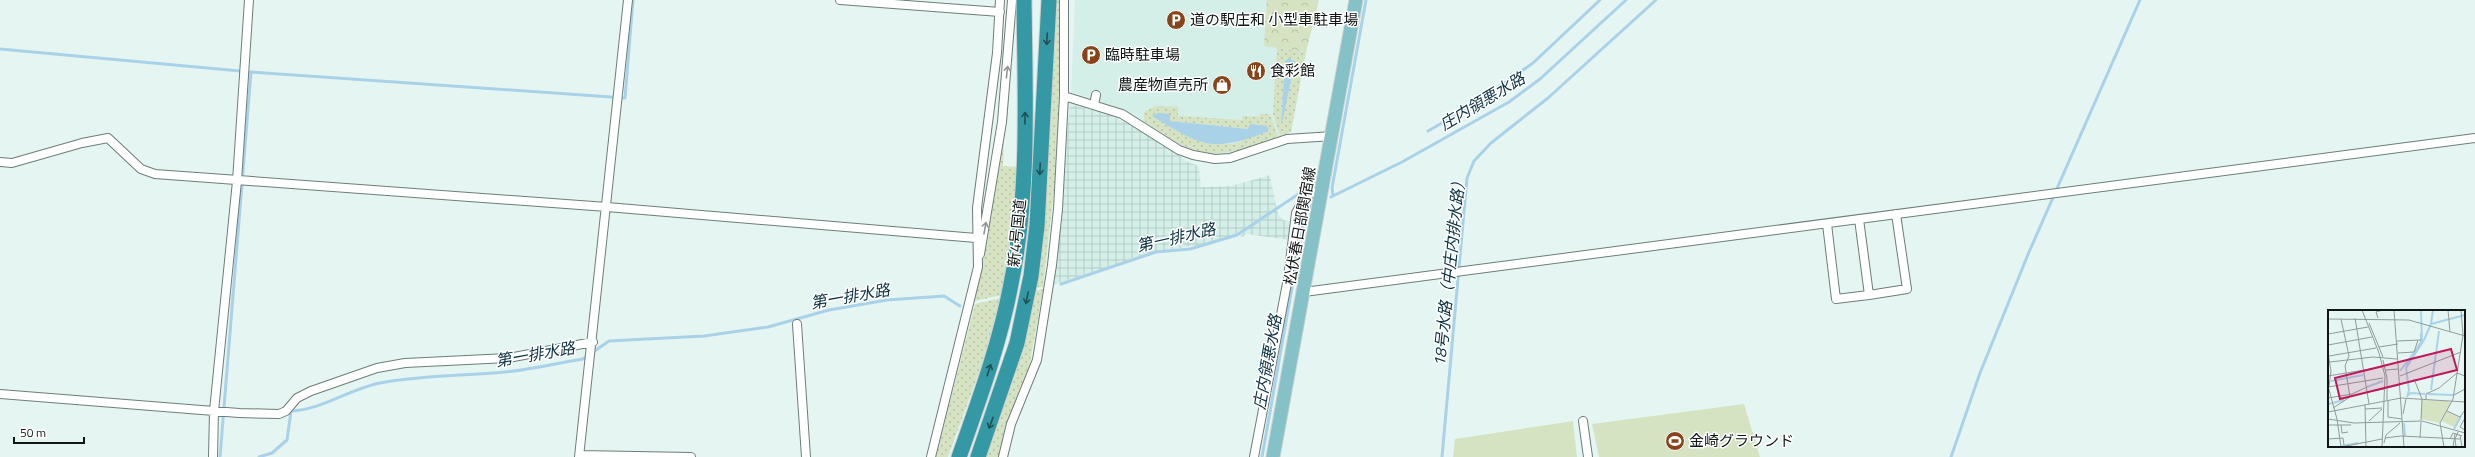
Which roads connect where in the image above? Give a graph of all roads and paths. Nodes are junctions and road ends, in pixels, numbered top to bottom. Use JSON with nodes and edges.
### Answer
{"nodes":[{"id":1,"x":249,"y":0,"type":"edge"},
{"id":2,"x":628,"y":0,"type":"edge"},
{"id":3,"x":840,"y":0,"type":"edge"},
{"id":4,"x":1000,"y":0,"type":"edge"},
{"id":5,"x":1012,"y":0,"type":"edge"},
{"id":6,"x":1024,"y":0,"type":"edge"},
{"id":7,"x":1049,"y":0,"type":"edge"},
{"id":8,"x":1064,"y":0,"type":"edge"},
{"id":9,"x":1356,"y":0,"type":"edge"},
{"id":10,"x":1000,"y":12,"type":"junction"},
{"id":11,"x":1096,"y":95,"type":"dead end"},
{"id":12,"x":1064,"y":96,"type":"junction"},
{"id":13,"x":1094,"y":105,"type":"junction"},
{"id":14,"x":1333,"y":136,"type":"junction"},
{"id":15,"x":2475,"y":138,"type":"edge"},
{"id":16,"x":0,"y":162,"type":"edge"},
{"id":17,"x":237,"y":181,"type":"junction"},
{"id":18,"x":1322,"y":193,"type":"junction"},
{"id":19,"x":607,"y":207,"type":"junction"},
{"id":20,"x":1896,"y":214,"type":"junction"},
{"id":21,"x":1859,"y":219,"type":"junction"},
{"id":22,"x":1827,"y":224,"type":"junction"},
{"id":23,"x":976,"y":238,"type":"junction"},
{"id":24,"x":978,"y":267,"type":"junction"},
{"id":25,"x":1304,"y":292,"type":"junction"},
{"id":26,"x":1868,"y":295,"type":"junction"},
{"id":27,"x":797,"y":324,"type":"dead end"},
{"id":28,"x":593,"y":342,"type":"junction"},
{"id":29,"x":0,"y":394,"type":"edge"},
{"id":30,"x":214,"y":411,"type":"junction"},
{"id":31,"x":1583,"y":421,"type":"dead end"},
{"id":32,"x":580,"y":456,"type":"edge"},
{"id":33,"x":213,"y":457,"type":"edge"},
{"id":34,"x":691,"y":457,"type":"edge"},
{"id":35,"x":806,"y":457,"type":"edge"},
{"id":36,"x":931,"y":457,"type":"edge"},
{"id":37,"x":959,"y":457,"type":"edge"},
{"id":38,"x":978,"y":457,"type":"edge"},
{"id":39,"x":1003,"y":457,"type":"edge"},
{"id":40,"x":1254,"y":457,"type":"edge"},
{"id":41,"x":1273,"y":457,"type":"edge"},
{"id":42,"x":1588,"y":457,"type":"edge"}],
"edges":[{"from":1,"to":17,"type":"street"},
{"from":2,"to":19,"type":"street"},
{"from":3,"to":10,"type":"street"},
{"from":4,"to":10,"type":"street"},
{"from":24,"to":5,"type":"street","one_way":true},
{"from":37,"to":6,"type":"highway","name":"新4号国道","one_way":true},
{"from":7,"to":38,"type":"highway","name":"新4号国道","one_way":true},
{"from":8,"to":12,"type":"street"},
{"from":9,"to":14,"type":"main road","name":"松伏春日部関宿線"},
{"from":10,"to":23,"type":"street"},
{"from":11,"to":13,"type":"street"},
{"from":12,"to":13,"type":"street"},
{"from":12,"to":39,"type":"street"},
{"from":13,"to":14,"type":"street"},
{"from":14,"to":18,"type":"main road","name":"松伏春日部関宿線"},
{"from":15,"to":20,"type":"street"},
{"from":16,"to":17,"type":"street"},
{"from":17,"to":19,"type":"street"},
{"from":17,"to":30,"type":"street"},
{"from":18,"to":25,"type":"main road","name":"松伏春日部関宿線"},
{"from":18,"to":40,"type":"street"},
{"from":19,"to":23,"type":"street"},
{"from":19,"to":28,"type":"street"},
{"from":20,"to":21,"type":"street"},
{"from":20,"to":26,"type":"street"},
{"from":21,"to":22,"type":"street"},
{"from":21,"to":26,"type":"street"},
{"from":22,"to":25,"type":"street"},
{"from":22,"to":26,"type":"street"},
{"from":23,"to":24,"type":"street"},
{"from":24,"to":36,"type":"street"},
{"from":25,"to":41,"type":"main road","name":"松伏春日部関宿線"},
{"from":27,"to":35,"type":"street"},
{"from":28,"to":30,"type":"street"},
{"from":28,"to":32,"type":"street"},
{"from":29,"to":30,"type":"street"},
{"from":30,"to":33,"type":"street"},
{"from":31,"to":42,"type":"street"},
{"from":32,"to":34,"type":"street"}]}
